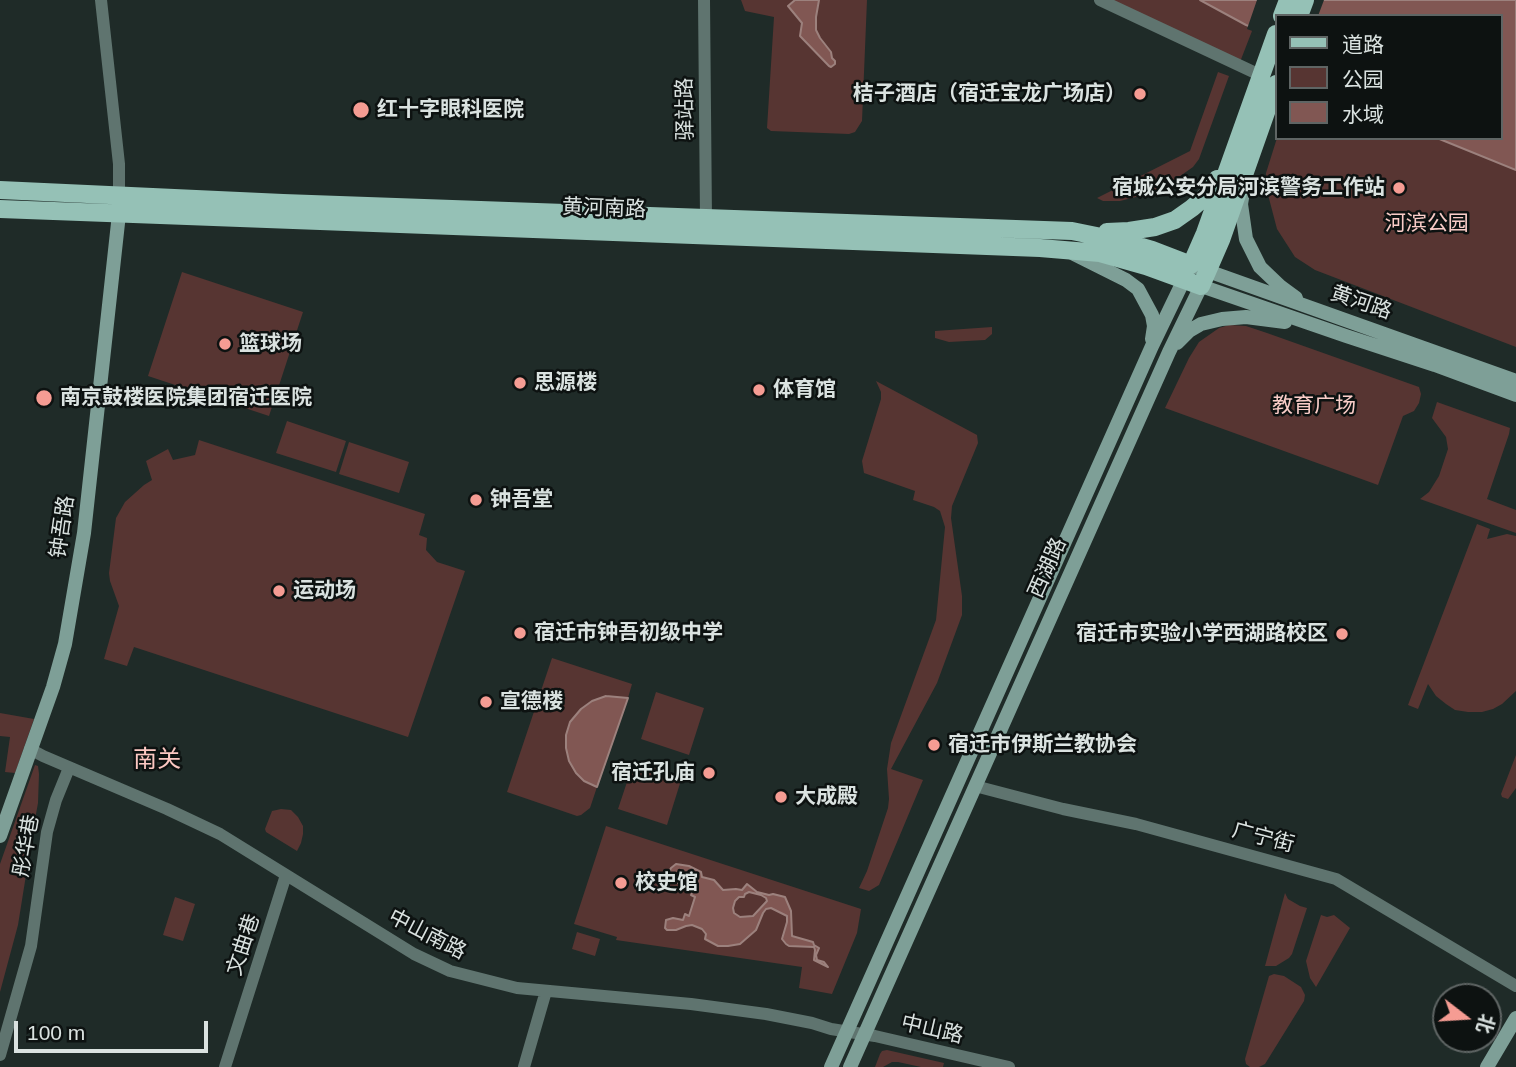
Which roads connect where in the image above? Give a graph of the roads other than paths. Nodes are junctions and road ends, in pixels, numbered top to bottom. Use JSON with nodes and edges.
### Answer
{"nodes":[{"id":1,"x":101,"y":0,"type":"edge"},
{"id":2,"x":704,"y":0,"type":"edge"},
{"id":3,"x":1100,"y":0,"type":"edge"},
{"id":4,"x":1274,"y":40,"type":"edge"},
{"id":5,"x":1261,"y":77,"type":"edge"},
{"id":6,"x":1243,"y":154,"type":"junction"},
{"id":7,"x":0,"y":190,"type":"edge"},
{"id":8,"x":119,"y":195,"type":"junction"},
{"id":9,"x":0,"y":209,"type":"edge"},
{"id":10,"x":119,"y":214,"type":"junction"},
{"id":11,"x":706,"y":218,"type":"junction"},
{"id":12,"x":1072,"y":231,"type":"junction"},
{"id":13,"x":1067,"y":250,"type":"junction"},
{"id":14,"x":1196,"y":275,"type":"junction"},
{"id":15,"x":1347,"y":329,"type":"junction"},
{"id":16,"x":1152,"y":346,"type":"junction"},
{"id":17,"x":1169,"y":352,"type":"junction"},
{"id":18,"x":1516,"y":381,"type":"edge"},
{"id":19,"x":1516,"y":395,"type":"edge"},
{"id":20,"x":30,"y":749,"type":"junction"},
{"id":21,"x":69,"y":768,"type":"junction"},
{"id":22,"x":975,"y":786,"type":"junction"},
{"id":23,"x":0,"y":836,"type":"edge"},
{"id":24,"x":286,"y":875,"type":"junction"},
{"id":25,"x":1516,"y":986,"type":"edge"},
{"id":26,"x":547,"y":991,"type":"junction"},
{"id":27,"x":1516,"y":1018,"type":"edge"},
{"id":28,"x":846,"y":1032,"type":"junction"},
{"id":29,"x":864,"y":1034,"type":"junction"},
{"id":30,"x":0,"y":1055,"type":"edge"},
{"id":31,"x":225,"y":1067,"type":"edge"},
{"id":32,"x":524,"y":1067,"type":"edge"},
{"id":33,"x":831,"y":1067,"type":"edge"},
{"id":34,"x":850,"y":1067,"type":"edge"},
{"id":35,"x":1009,"y":1067,"type":"edge"},
{"id":36,"x":1487,"y":1067,"type":"edge"}],
"edges":[{"from":1,"to":8,"type":"street"},
{"from":2,"to":11,"type":"street","name":"驿站路"},
{"from":3,"to":5,"type":"street"},
{"from":4,"to":5,"type":"main road","name":"西湖路"},
{"from":5,"to":6,"type":"main road","name":"西湖路"},
{"from":6,"to":12,"type":"main road"},
{"from":6,"to":14,"type":"main road","name":"西湖路"},
{"from":6,"to":15,"type":"main road"},
{"from":7,"to":8,"type":"main road","name":"黄河南路"},
{"from":8,"to":10,"type":"street"},
{"from":8,"to":11,"type":"main road","name":"黄河南路"},
{"from":9,"to":10,"type":"main road","name":"黄河南路"},
{"from":10,"to":13,"type":"main road","name":"黄河南路"},
{"from":10,"to":20,"type":"main road","name":"钟吾路"},
{"from":11,"to":12,"type":"main road","name":"黄河南路"},
{"from":12,"to":14,"type":"main road","name":"黄河南路"},
{"from":13,"to":14,"type":"main road","name":"黄河南路"},
{"from":13,"to":16,"type":"main road"},
{"from":14,"to":15,"type":"main road","name":"黄河路"},
{"from":14,"to":16,"type":"main road","name":"西湖路"},
{"from":14,"to":17,"type":"main road","name":"西湖路"},
{"from":15,"to":17,"type":"main road"},
{"from":15,"to":18,"type":"main road","name":"黄河路"},
{"from":15,"to":19,"type":"main road","name":"黄河路"},
{"from":16,"to":28,"type":"main road","name":"西湖路"},
{"from":17,"to":22,"type":"main road","name":"西湖路"},
{"from":20,"to":21,"type":"street","name":"中山南路"},
{"from":20,"to":23,"type":"main road","name":"钟吾路"},
{"from":21,"to":24,"type":"street","name":"中山南路"},
{"from":21,"to":30,"type":"street","name":"彤华巷"},
{"from":22,"to":25,"type":"street","name":"广宁街"},
{"from":22,"to":29,"type":"main road","name":"西湖路"},
{"from":24,"to":26,"type":"street","name":"中山南路"},
{"from":24,"to":31,"type":"street","name":"文曲巷"},
{"from":26,"to":28,"type":"street","name":"中山南路"},
{"from":26,"to":32,"type":"street"},
{"from":27,"to":36,"type":"main road"},
{"from":28,"to":29,"type":"street","name":"中山路"},
{"from":28,"to":33,"type":"main road","name":"西湖路"},
{"from":29,"to":34,"type":"main road","name":"西湖路"},
{"from":29,"to":35,"type":"street","name":"中山路"}]}
